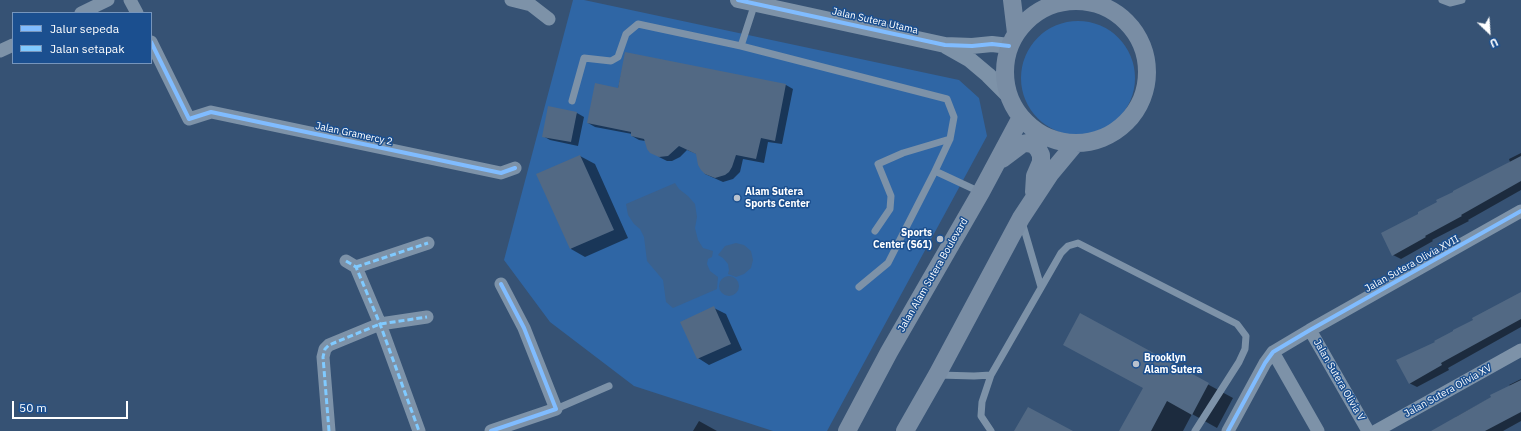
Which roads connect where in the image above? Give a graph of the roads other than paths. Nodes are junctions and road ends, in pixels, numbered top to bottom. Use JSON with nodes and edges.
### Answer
{"nodes":[{"id":1,"x":108,"y":0,"type":"edge"},
{"id":2,"x":130,"y":0,"type":"edge"},
{"id":3,"x":511,"y":0,"type":"edge"},
{"id":4,"x":738,"y":0,"type":"edge"},
{"id":5,"x":1012,"y":0,"type":"edge"},
{"id":6,"x":1442,"y":0,"type":"edge"},
{"id":7,"x":1462,"y":0,"type":"edge"},
{"id":8,"x":754,"y":3,"type":"junction"},
{"id":9,"x":772,"y":3,"type":"edge"},
{"id":10,"x":1109,"y":6,"type":"edge"},
{"id":11,"x":83,"y":12,"type":"edge"},
{"id":12,"x":136,"y":12,"type":"edge"},
{"id":13,"x":549,"y":19,"type":"dead end"},
{"id":14,"x":1012,"y":39,"type":"junction"},
{"id":15,"x":152,"y":44,"type":"edge"},
{"id":16,"x":12,"y":45,"type":"edge"},
{"id":17,"x":945,"y":45,"type":"junction"},
{"id":18,"x":741,"y":46,"type":"junction"},
{"id":19,"x":0,"y":51,"type":"edge"},
{"id":20,"x":1006,"y":92,"type":"junction"},
{"id":21,"x":572,"y":101,"type":"dead end"},
{"id":22,"x":1020,"y":119,"type":"junction"},
{"id":23,"x":950,"y":139,"type":"junction"},
{"id":24,"x":1075,"y":144,"type":"junction"},
{"id":25,"x":997,"y":163,"type":"junction"},
{"id":26,"x":516,"y":168,"type":"dead end"},
{"id":27,"x":935,"y":171,"type":"junction"},
{"id":28,"x":981,"y":192,"type":"junction"},
{"id":29,"x":1034,"y":197,"type":"junction"},
{"id":30,"x":1521,"y":211,"type":"edge"},
{"id":31,"x":1021,"y":218,"type":"junction"},
{"id":32,"x":875,"y":231,"type":"dead end"},
{"id":33,"x":428,"y":243,"type":"dead end"},
{"id":34,"x":501,"y":284,"type":"dead end"},
{"id":35,"x":859,"y":287,"type":"dead end"},
{"id":36,"x":1041,"y":287,"type":"junction"},
{"id":37,"x":427,"y":317,"type":"dead end"},
{"id":38,"x":380,"y":324,"type":"junction"},
{"id":39,"x":1310,"y":330,"type":"junction"},
{"id":40,"x":1521,"y":350,"type":"edge"},
{"id":41,"x":1273,"y":352,"type":"junction"},
{"id":42,"x":937,"y":375,"type":"junction"},
{"id":43,"x":991,"y":375,"type":"junction"},
{"id":44,"x":608,"y":386,"type":"dead end"},
{"id":45,"x":556,"y":408,"type":"junction"},
{"id":46,"x":329,"y":431,"type":"edge"},
{"id":47,"x":419,"y":431,"type":"edge"},
{"id":48,"x":492,"y":431,"type":"edge"},
{"id":49,"x":846,"y":431,"type":"edge"},
{"id":50,"x":905,"y":431,"type":"edge"},
{"id":51,"x":991,"y":431,"type":"edge"},
{"id":52,"x":1195,"y":431,"type":"edge"},
{"id":53,"x":1228,"y":431,"type":"edge"},
{"id":54,"x":1318,"y":431,"type":"edge"},
{"id":55,"x":1368,"y":431,"type":"edge"},
{"id":56,"x":1376,"y":431,"type":"edge"}],
"edges":[{"from":1,"to":11,"type":"street"},
{"from":2,"to":12,"type":"street"},
{"from":3,"to":13,"type":"street"},
{"from":4,"to":8,"type":"street","name":"Jalan Sutera Utama"},
{"from":5,"to":14,"type":"main road"},
{"from":6,"to":7,"type":"lane"},
{"from":8,"to":9,"type":"street","name":"Jalan Sutera Utama"},
{"from":8,"to":18,"type":"lane"},
{"from":9,"to":17,"type":"street","name":"Jalan Sutera Utama"},
{"from":10,"to":14,"type":"main road"},
{"from":10,"to":24,"type":"main road"},
{"from":14,"to":17,"type":"street","name":"Jalan Sutera Utama"},
{"from":14,"to":20,"type":"main road"},
{"from":15,"to":26,"type":"street","name":"Jalan Gramercy 2"},
{"from":16,"to":19,"type":"street"},
{"from":17,"to":20,"type":"street","name":"Jalan Sutera Utama"},
{"from":18,"to":21,"type":"lane"},
{"from":18,"to":23,"type":"lane"},
{"from":20,"to":22,"type":"main road"},
{"from":22,"to":24,"type":"main road"},
{"from":22,"to":25,"type":"main road","name":"Jalan Alam Sutera Boulevard"},
{"from":23,"to":27,"type":"lane"},
{"from":23,"to":32,"type":"lane"},
{"from":24,"to":29,"type":"main road"},
{"from":25,"to":28,"type":"main road","name":"Jalan Alam Sutera Boulevard"},
{"from":25,"to":29,"type":"main road"},
{"from":27,"to":28,"type":"lane"},
{"from":27,"to":35,"type":"lane"},
{"from":28,"to":49,"type":"main road","name":"Jalan Alam Sutera Boulevard"},
{"from":29,"to":31,"type":"main road"},
{"from":30,"to":39,"type":"street","name":"Jalan Sutera Olivia XVII"},
{"from":31,"to":36,"type":"lane"},
{"from":31,"to":42,"type":"main road"},
{"from":33,"to":38,"type":"street"},
{"from":34,"to":45,"type":"street"},
{"from":36,"to":43,"type":"lane"},
{"from":36,"to":52,"type":"lane"},
{"from":37,"to":38,"type":"street"},
{"from":38,"to":46,"type":"street"},
{"from":38,"to":47,"type":"street"},
{"from":39,"to":41,"type":"street","name":"Jalan Sutera Olivia XVII"},
{"from":39,"to":55,"type":"street","name":"Jalan Sutera Olivia V"},
{"from":40,"to":56,"type":"street","name":"Jalan Sutera Olivia XV"},
{"from":41,"to":53,"type":"street"},
{"from":41,"to":54,"type":"street"},
{"from":42,"to":43,"type":"lane"},
{"from":42,"to":50,"type":"main road"},
{"from":43,"to":51,"type":"lane"},
{"from":44,"to":45,"type":"lane"},
{"from":45,"to":48,"type":"street"}]}
